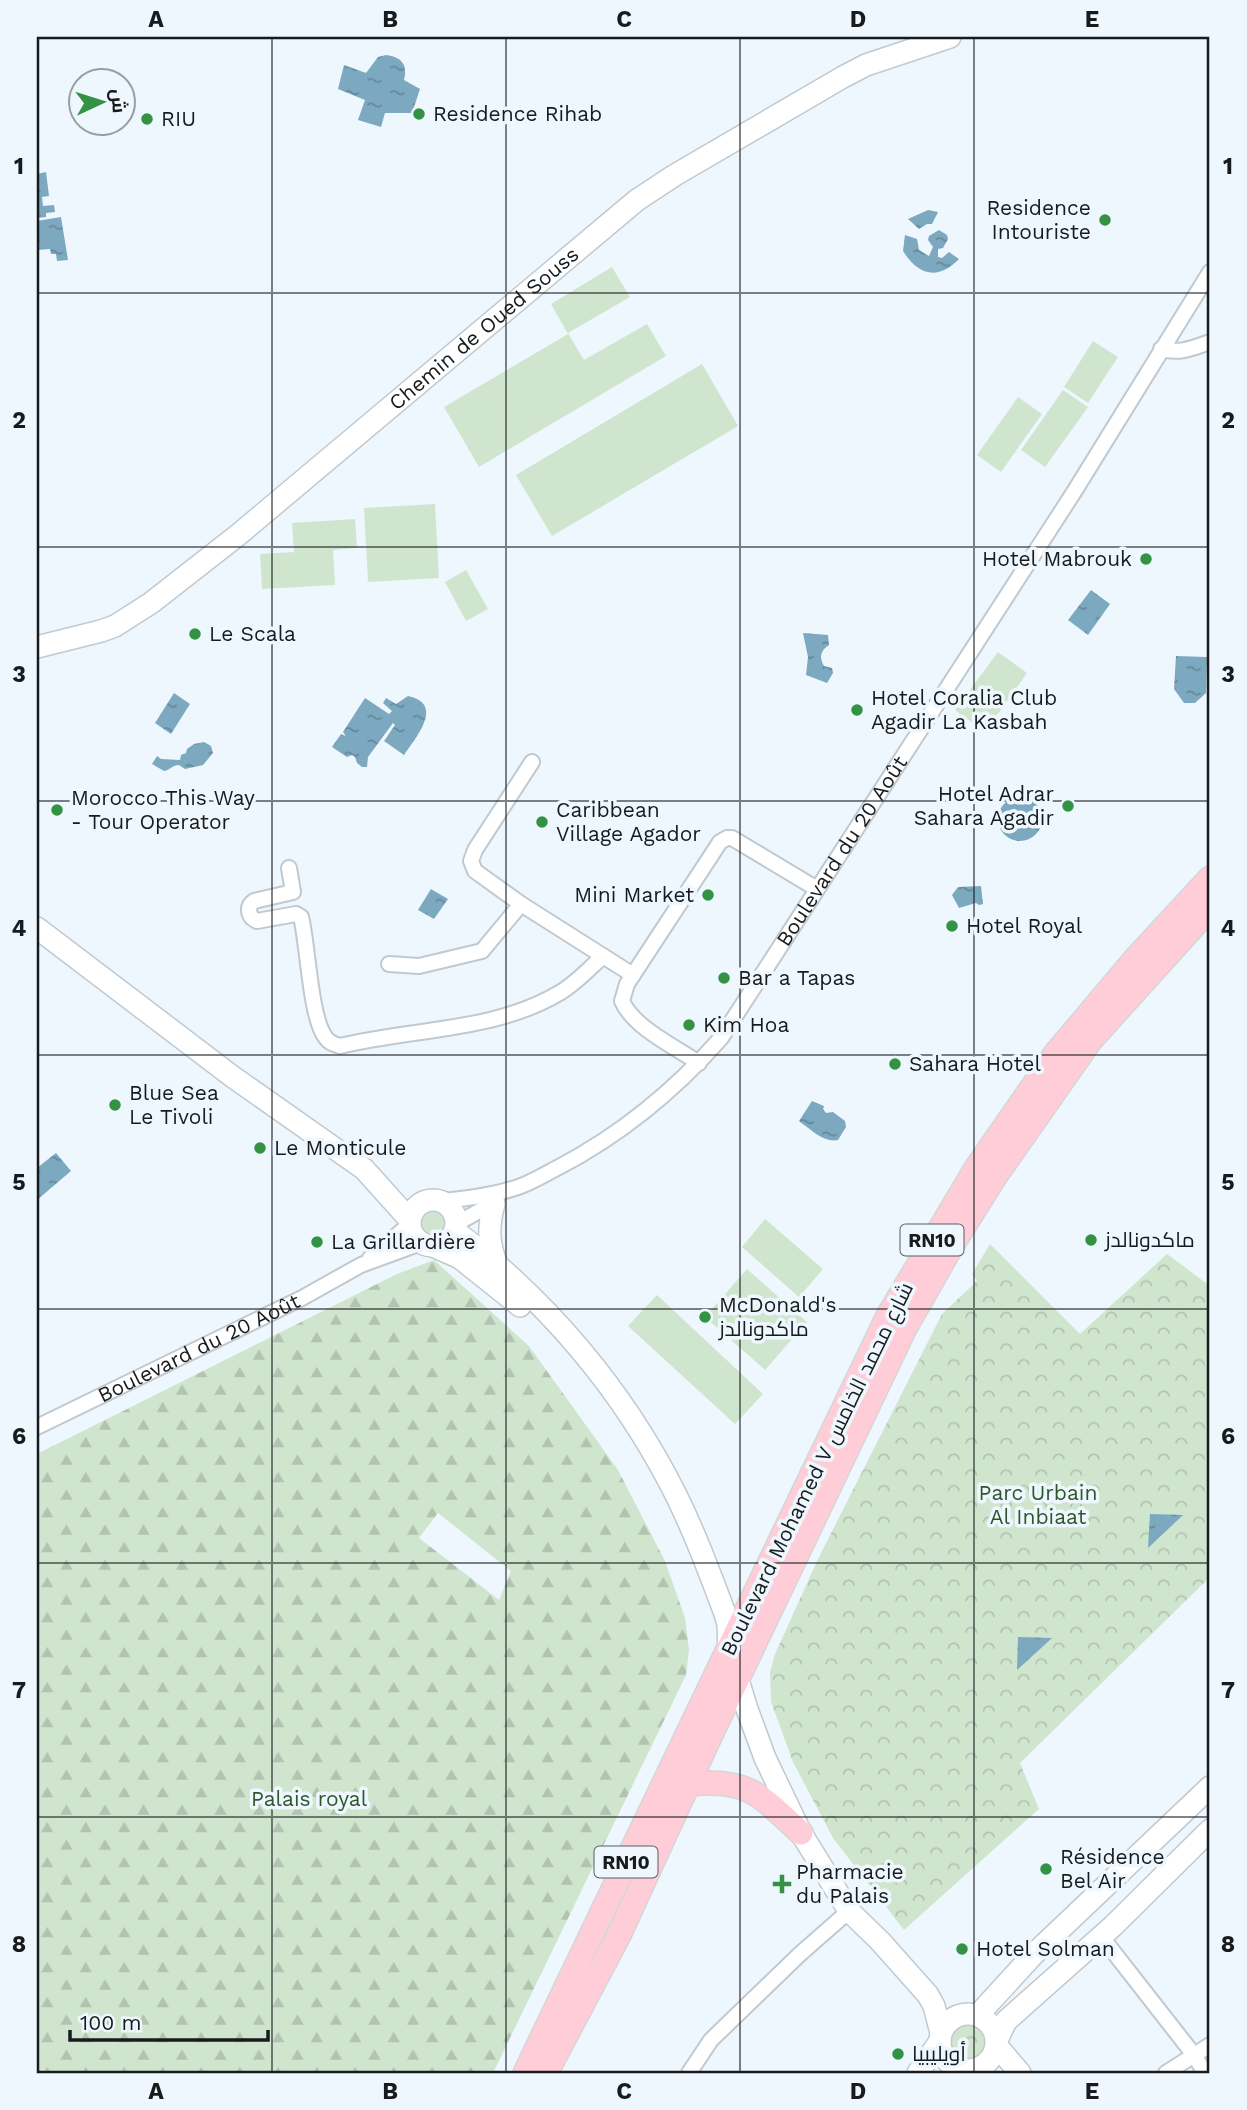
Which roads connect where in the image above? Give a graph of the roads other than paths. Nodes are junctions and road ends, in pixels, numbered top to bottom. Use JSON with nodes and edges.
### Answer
{"nodes":[{"id":1,"x":950,"y":37,"type":"edge"},
{"id":2,"x":1210,"y":272,"type":"edge"},
{"id":3,"x":1210,"y":342,"type":"edge"},
{"id":4,"x":1161,"y":349,"type":"junction"},
{"id":5,"x":37,"y":647,"type":"edge"},
{"id":6,"x":532,"y":762,"type":"dead end"},
{"id":7,"x":289,"y":868,"type":"dead end"},
{"id":8,"x":1210,"y":878,"type":"edge"},
{"id":9,"x":817,"y":889,"type":"junction"},
{"id":10,"x":521,"y":904,"type":"junction"},
{"id":11,"x":1210,"y":908,"type":"edge"},
{"id":12,"x":37,"y":928,"type":"edge"},
{"id":13,"x":602,"y":957,"type":"junction"},
{"id":14,"x":389,"y":964,"type":"dead end"},
{"id":15,"x":633,"y":975,"type":"junction"},
{"id":16,"x":699,"y":1063,"type":"junction"},
{"id":17,"x":369,"y":1174,"type":"junction"},
{"id":18,"x":519,"y":1187,"type":"junction"},
{"id":19,"x":438,"y":1200,"type":"junction"},
{"id":20,"x":494,"y":1204,"type":"junction"},
{"id":21,"x":410,"y":1222,"type":"junction"},
{"id":22,"x":456,"y":1227,"type":"junction"},
{"id":23,"x":427,"y":1244,"type":"junction"},
{"id":24,"x":361,"y":1265,"type":"junction"},
{"id":25,"x":498,"y":1267,"type":"junction"},
{"id":26,"x":37,"y":1427,"type":"edge"},
{"id":27,"x":729,"y":1651,"type":"junction"},
{"id":28,"x":734,"y":1687,"type":"junction"},
{"id":29,"x":689,"y":1784,"type":"junction"},
{"id":30,"x":1210,"y":1787,"type":"edge"},
{"id":31,"x":1210,"y":1830,"type":"edge"},
{"id":32,"x":801,"y":1833,"type":"junction"},
{"id":33,"x":849,"y":1910,"type":"junction"},
{"id":34,"x":1101,"y":1936,"type":"junction"},
{"id":35,"x":921,"y":1986,"type":"junction"},
{"id":36,"x":974,"y":2015,"type":"junction"},
{"id":37,"x":941,"y":2037,"type":"junction"},
{"id":38,"x":996,"y":2042,"type":"junction"},
{"id":39,"x":1210,"y":2045,"type":"edge"},
{"id":40,"x":1194,"y":2055,"type":"junction"},
{"id":41,"x":972,"y":2071,"type":"edge"},
{"id":42,"x":525,"y":2073,"type":"edge"},
{"id":43,"x":546,"y":2073,"type":"edge"},
{"id":44,"x":689,"y":2073,"type":"edge"},
{"id":45,"x":918,"y":2073,"type":"edge"},
{"id":46,"x":1020,"y":2073,"type":"edge"},
{"id":47,"x":1166,"y":2073,"type":"edge"},
{"id":48,"x":1205,"y":2073,"type":"edge"}],
"edges":[{"from":1,"to":5,"type":"street","name":"Chemin de Oued Souss"},
{"from":2,"to":4,"type":"street","name":"Boulevard du 20 Août"},
{"from":3,"to":4,"type":"street"},
{"from":4,"to":9,"type":"street","name":"Boulevard du 20 Août"},
{"from":6,"to":10,"type":"street"},
{"from":7,"to":13,"type":"street"},
{"from":8,"to":27,"type":"main road","name":"Boulevard Mohamed V شارع محمد الخامس","number":"RN10"},
{"from":9,"to":15,"type":"street"},
{"from":9,"to":16,"type":"street","name":"Boulevard du 20 Août"},
{"from":10,"to":13,"type":"street"},
{"from":10,"to":14,"type":"street"},
{"from":11,"to":28,"type":"main road","name":"Boulevard Mohamed V شارع محمد الخامس","number":"RN10"},
{"from":12,"to":17,"type":"street","name":"Boulevard du 20 Août"},
{"from":13,"to":15,"type":"street"},
{"from":15,"to":16,"type":"street"},
{"from":16,"to":18,"type":"street","name":"Boulevard du 20 Août"},
{"from":17,"to":19,"type":"street","name":"Boulevard du 20 Août"},
{"from":17,"to":21,"type":"street","name":"Boulevard du 20 Août"},
{"from":18,"to":19,"type":"street","name":"Boulevard du 20 Août"},
{"from":18,"to":20,"type":"street","name":"Boulevard du 20 Août"},
{"from":19,"to":21,"type":"street"},
{"from":19,"to":22,"type":"street"},
{"from":20,"to":22,"type":"street","name":"Boulevard du 20 Août"},
{"from":20,"to":25,"type":"street"},
{"from":21,"to":23,"type":"street"},
{"from":21,"to":24,"type":"street","name":"Boulevard du 20 Août"},
{"from":22,"to":23,"type":"street"},
{"from":22,"to":25,"type":"street"},
{"from":23,"to":24,"type":"street","name":"Boulevard du 20 Août"},
{"from":23,"to":27,"type":"street"},
{"from":24,"to":26,"type":"street","name":"Boulevard du 20 Août"},
{"from":25,"to":27,"type":"street"},
{"from":27,"to":28,"type":"street"},
{"from":27,"to":42,"type":"main road","name":"Boulevard Mohamed V شارع محمد الخامس","number":"RN10"},
{"from":28,"to":29,"type":"main road","name":"Boulevard Mohamed V شارع محمد الخامس","number":"RN10"},
{"from":28,"to":32,"type":"street"},
{"from":29,"to":32,"type":"main road"},
{"from":29,"to":43,"type":"main road","name":"Boulevard Mohamed V شارع محمد الخامس","number":"RN10"},
{"from":30,"to":36,"type":"street"},
{"from":31,"to":34,"type":"street"},
{"from":32,"to":33,"type":"street"},
{"from":33,"to":35,"type":"street"},
{"from":33,"to":44,"type":"street"},
{"from":34,"to":38,"type":"street"},
{"from":34,"to":40,"type":"street"},
{"from":35,"to":36,"type":"street"},
{"from":35,"to":37,"type":"street"},
{"from":36,"to":37,"type":"street"},
{"from":36,"to":38,"type":"street"},
{"from":37,"to":41,"type":"street"},
{"from":37,"to":45,"type":"street"},
{"from":38,"to":41,"type":"street"},
{"from":38,"to":46,"type":"street"},
{"from":39,"to":40,"type":"street"},
{"from":40,"to":47,"type":"street"},
{"from":40,"to":48,"type":"street"}]}
